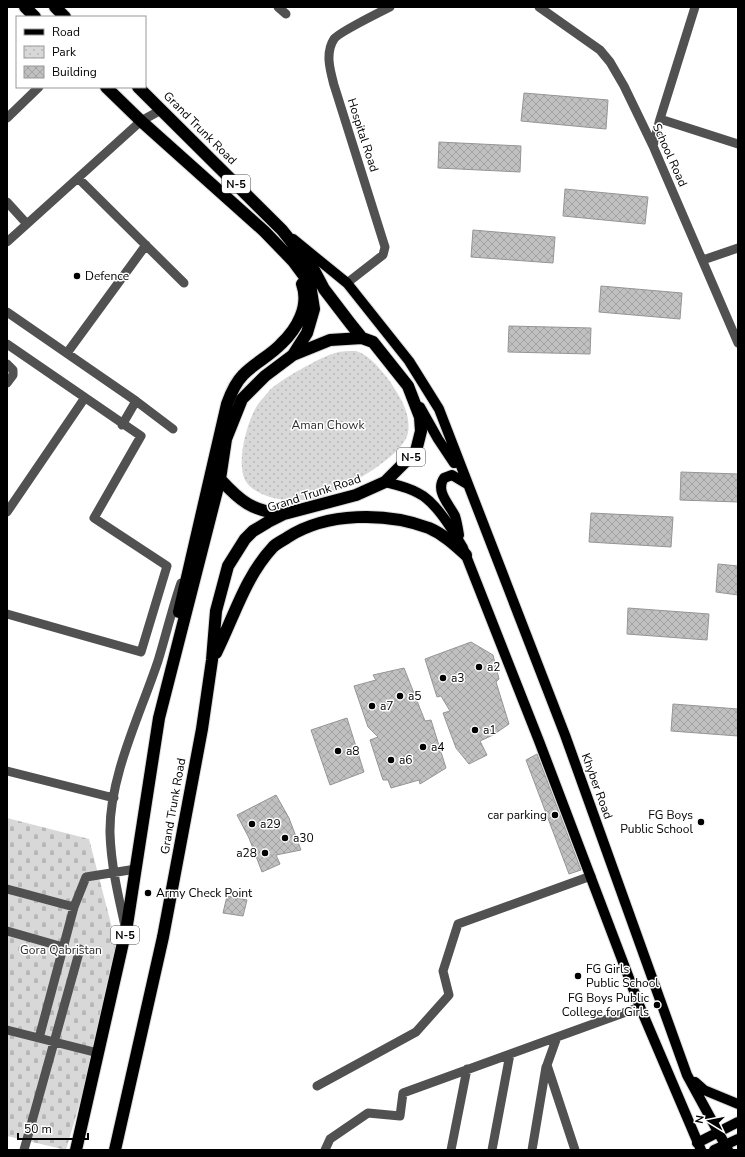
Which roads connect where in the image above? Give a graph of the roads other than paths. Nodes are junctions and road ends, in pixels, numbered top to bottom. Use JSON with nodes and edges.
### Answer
{"nodes":[{"id":1,"x":25,"y":7,"type":"edge"},
{"id":2,"x":55,"y":7,"type":"edge"},
{"id":3,"x":278,"y":7,"type":"edge"},
{"id":4,"x":390,"y":7,"type":"edge"},
{"id":5,"x":539,"y":7,"type":"edge"},
{"id":6,"x":695,"y":7,"type":"edge"},
{"id":7,"x":286,"y":14,"type":"dead end"},
{"id":8,"x":34,"y":16,"type":"edge"},
{"id":9,"x":64,"y":16,"type":"edge"},
{"id":10,"x":38,"y":88,"type":"edge"},
{"id":11,"x":107,"y":88,"type":"edge"},
{"id":12,"x":139,"y":88,"type":"edge"},
{"id":13,"x":162,"y":110,"type":"junction"},
{"id":14,"x":7,"y":118,"type":"edge"},
{"id":15,"x":660,"y":119,"type":"junction"},
{"id":16,"x":141,"y":121,"type":"junction"},
{"id":17,"x":738,"y":144,"type":"edge"},
{"id":18,"x":653,"y":146,"type":"junction"},
{"id":19,"x":78,"y":178,"type":"junction"},
{"id":20,"x":7,"y":202,"type":"edge"},
{"id":21,"x":27,"y":224,"type":"junction"},
{"id":22,"x":282,"y":230,"type":"junction"},
{"id":23,"x":7,"y":242,"type":"edge"},
{"id":24,"x":146,"y":245,"type":"junction"},
{"id":25,"x":738,"y":248,"type":"edge"},
{"id":26,"x":703,"y":260,"type":"junction"},
{"id":27,"x":293,"y":261,"type":"junction"},
{"id":28,"x":184,"y":283,"type":"dead end"},
{"id":29,"x":347,"y":283,"type":"junction"},
{"id":30,"x":7,"y":312,"type":"edge"},
{"id":31,"x":362,"y":338,"type":"junction"},
{"id":32,"x":738,"y":343,"type":"edge"},
{"id":33,"x":7,"y":344,"type":"edge"},
{"id":34,"x":67,"y":353,"type":"junction"},
{"id":35,"x":293,"y":355,"type":"junction"},
{"id":36,"x":7,"y":364,"type":"edge"},
{"id":37,"x":7,"y":382,"type":"edge"},
{"id":38,"x":408,"y":386,"type":"junction"},
{"id":39,"x":84,"y":399,"type":"junction"},
{"id":40,"x":136,"y":402,"type":"junction"},
{"id":41,"x":122,"y":425,"type":"junction"},
{"id":42,"x":173,"y":429,"type":"dead end"},
{"id":43,"x":462,"y":474,"type":"junction"},
{"id":44,"x":220,"y":479,"type":"junction"},
{"id":45,"x":386,"y":482,"type":"junction"},
{"id":46,"x":466,"y":484,"type":"junction"},
{"id":47,"x":7,"y":512,"type":"edge"},
{"id":48,"x":284,"y":514,"type":"junction"},
{"id":49,"x":193,"y":549,"type":"junction"},
{"id":50,"x":464,"y":551,"type":"junction"},
{"id":51,"x":7,"y":614,"type":"edge"},
{"id":52,"x":212,"y":660,"type":"junction"},
{"id":53,"x":159,"y":718,"type":"junction"},
{"id":54,"x":7,"y":771,"type":"edge"},
{"id":55,"x":114,"y":798,"type":"junction"},
{"id":56,"x":136,"y":869,"type":"junction"},
{"id":57,"x":113,"y":873,"type":"junction"},
{"id":58,"x":591,"y":876,"type":"junction"},
{"id":59,"x":7,"y":888,"type":"edge"},
{"id":60,"x":74,"y":907,"type":"junction"},
{"id":61,"x":7,"y":931,"type":"edge"},
{"id":62,"x":126,"y":931,"type":"junction"},
{"id":63,"x":63,"y":947,"type":"junction"},
{"id":64,"x":80,"y":949,"type":"dead end"},
{"id":65,"x":640,"y":1007,"type":"junction"},
{"id":66,"x":7,"y":1030,"type":"edge"},
{"id":67,"x":557,"y":1037,"type":"junction"},
{"id":68,"x":39,"y":1038,"type":"junction"},
{"id":69,"x":55,"y":1042,"type":"junction"},
{"id":70,"x":98,"y":1053,"type":"junction"},
{"id":71,"x":510,"y":1054,"type":"junction"},
{"id":72,"x":547,"y":1065,"type":"junction"},
{"id":73,"x":467,"y":1069,"type":"junction"},
{"id":74,"x":687,"y":1075,"type":"junction"},
{"id":75,"x":317,"y":1086,"type":"dead end"},
{"id":76,"x":738,"y":1104,"type":"edge"},
{"id":77,"x":738,"y":1122,"type":"edge"},
{"id":78,"x":719,"y":1132,"type":"junction"},
{"id":79,"x":738,"y":1139,"type":"edge"},
{"id":80,"x":699,"y":1146,"type":"edge"},
{"id":81,"x":727,"y":1148,"type":"edge"},
{"id":82,"x":24,"y":1150,"type":"edge"},
{"id":83,"x":76,"y":1150,"type":"edge"},
{"id":84,"x":115,"y":1150,"type":"edge"},
{"id":85,"x":325,"y":1150,"type":"edge"},
{"id":86,"x":450,"y":1150,"type":"edge"},
{"id":87,"x":492,"y":1150,"type":"edge"},
{"id":88,"x":532,"y":1150,"type":"edge"},
{"id":89,"x":575,"y":1150,"type":"edge"},
{"id":90,"x":714,"y":1150,"type":"edge"}],
"edges":[{"from":1,"to":8,"type":"highway"},
{"from":2,"to":9,"type":"highway"},
{"from":3,"to":7,"type":"street"},
{"from":4,"to":29,"type":"street","name":"Hospital Road"},
{"from":5,"to":18,"type":"street","name":"School Road"},
{"from":6,"to":15,"type":"street"},
{"from":10,"to":14,"type":"street"},
{"from":11,"to":16,"type":"highway","number":"N-5"},
{"from":12,"to":13,"type":"highway","name":"Grand Trunk Road","number":"N-5"},
{"from":13,"to":16,"type":"street"},
{"from":13,"to":22,"type":"highway","name":"Grand Trunk Road","number":"N-5"},
{"from":15,"to":17,"type":"street"},
{"from":15,"to":18,"type":"street"},
{"from":16,"to":19,"type":"street"},
{"from":16,"to":27,"type":"highway","number":"N-5"},
{"from":18,"to":26,"type":"street","name":"School Road"},
{"from":19,"to":21,"type":"street"},
{"from":19,"to":24,"type":"street"},
{"from":20,"to":21,"type":"street"},
{"from":21,"to":23,"type":"street"},
{"from":22,"to":29,"type":"main road"},
{"from":22,"to":31,"type":"highway","name":"Grand Trunk Road","number":"N-5"},
{"from":24,"to":28,"type":"street"},
{"from":24,"to":34,"type":"street"},
{"from":25,"to":26,"type":"street"},
{"from":26,"to":32,"type":"street","name":"School Road"},
{"from":27,"to":35,"type":"highway","number":"N-5"},
{"from":27,"to":49,"type":"highway"},
{"from":29,"to":43,"type":"main road"},
{"from":30,"to":34,"type":"street"},
{"from":31,"to":35,"type":"highway"},
{"from":31,"to":38,"type":"highway","name":"Grand Trunk Road","number":"N-5"},
{"from":33,"to":39,"type":"street"},
{"from":34,"to":40,"type":"street"},
{"from":35,"to":44,"type":"highway","number":"N-5"},
{"from":36,"to":37,"type":"street"},
{"from":38,"to":43,"type":"main road"},
{"from":38,"to":45,"type":"highway","name":"Grand Trunk Road","number":"N-5"},
{"from":39,"to":41,"type":"street"},
{"from":39,"to":47,"type":"street"},
{"from":40,"to":41,"type":"street"},
{"from":40,"to":42,"type":"street"},
{"from":41,"to":51,"type":"street"},
{"from":43,"to":46,"type":"main road","name":"Khyber Road"},
{"from":44,"to":48,"type":"highway"},
{"from":44,"to":53,"type":"highway","number":"N-5"},
{"from":45,"to":48,"type":"highway","name":"Grand Trunk Road","number":"N-5"},
{"from":45,"to":50,"type":"main road"},
{"from":46,"to":50,"type":"main road"},
{"from":46,"to":74,"type":"main road","name":"Khyber Road"},
{"from":48,"to":52,"type":"highway","name":"Grand Trunk Road","number":"N-5"},
{"from":49,"to":53,"type":"highway"},
{"from":49,"to":55,"type":"street"},
{"from":50,"to":52,"type":"highway"},
{"from":50,"to":58,"type":"main road"},
{"from":52,"to":84,"type":"highway","name":"Grand Trunk Road","number":"N-5"},
{"from":53,"to":56,"type":"highway","number":"N-5"},
{"from":54,"to":55,"type":"street"},
{"from":55,"to":57,"type":"street"},
{"from":56,"to":57,"type":"street"},
{"from":56,"to":62,"type":"highway","number":"N-5"},
{"from":57,"to":60,"type":"street"},
{"from":57,"to":62,"type":"street"},
{"from":58,"to":65,"type":"main road"},
{"from":58,"to":75,"type":"street"},
{"from":59,"to":60,"type":"street"},
{"from":60,"to":63,"type":"street"},
{"from":61,"to":63,"type":"street"},
{"from":62,"to":70,"type":"highway","number":"N-5"},
{"from":63,"to":68,"type":"street"},
{"from":64,"to":69,"type":"street"},
{"from":65,"to":67,"type":"street"},
{"from":65,"to":80,"type":"main road"},
{"from":66,"to":68,"type":"street"},
{"from":67,"to":71,"type":"street"},
{"from":67,"to":72,"type":"street"},
{"from":68,"to":69,"type":"street"},
{"from":69,"to":70,"type":"street"},
{"from":69,"to":82,"type":"street"},
{"from":70,"to":83,"type":"highway","number":"N-5"},
{"from":71,"to":73,"type":"street"},
{"from":71,"to":87,"type":"street"},
{"from":72,"to":88,"type":"street"},
{"from":72,"to":89,"type":"street"},
{"from":73,"to":85,"type":"street"},
{"from":73,"to":86,"type":"street"},
{"from":74,"to":76,"type":"main road"},
{"from":74,"to":78,"type":"main road","name":"Khyber Road"},
{"from":77,"to":78,"type":"main road"},
{"from":78,"to":80,"type":"main road"},
{"from":78,"to":81,"type":"main road","name":"Khyber Road"},
{"from":79,"to":81,"type":"main road"},
{"from":81,"to":90,"type":"main road"}]}
